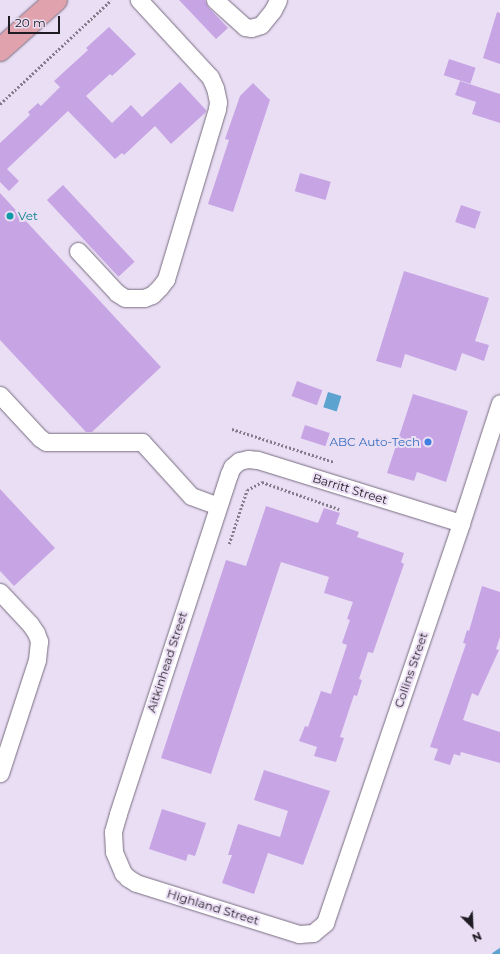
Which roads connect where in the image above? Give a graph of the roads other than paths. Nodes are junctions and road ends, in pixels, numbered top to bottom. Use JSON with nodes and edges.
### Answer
{"nodes":[{"id":1,"x":50,"y":0,"type":"edge"},
{"id":2,"x":56,"y":0,"type":"edge"},
{"id":3,"x":139,"y":0,"type":"edge"},
{"id":4,"x":215,"y":0,"type":"edge"},
{"id":5,"x":278,"y":0,"type":"edge"},
{"id":6,"x":35,"y":18,"type":"junction"},
{"id":7,"x":0,"y":50,"type":"edge"},
{"id":8,"x":78,"y":251,"type":"dead end"},
{"id":9,"x":0,"y":396,"type":"edge"},
{"id":10,"x":500,"y":403,"type":"edge"},
{"id":11,"x":239,"y":461,"type":"joint"},
{"id":12,"x":218,"y":506,"type":"junction"},
{"id":13,"x":461,"y":523,"type":"junction"},
{"id":14,"x":0,"y":592,"type":"edge"},
{"id":15,"x":0,"y":773,"type":"edge"},
{"id":16,"x":120,"y":866,"type":"joint"},
{"id":17,"x":314,"y":933,"type":"joint"}],
"edges":[{"from":1,"to":6,"type":"main road"},
{"from":2,"to":6,"type":"main road"},
{"from":3,"to":8,"type":"street"},
{"from":4,"to":5,"type":"street"},
{"from":6,"to":7,"type":"main road"},
{"from":9,"to":12,"type":"street"},
{"from":10,"to":13,"type":"street","name":"Collins Street"},
{"from":11,"to":12,"type":"street","name":"Aitkinhead Street"},
{"from":11,"to":13,"type":"street","name":"Barritt Street"},
{"from":12,"to":16,"type":"street","name":"Aitkinhead Street"},
{"from":13,"to":17,"type":"street","name":"Collins Street"},
{"from":14,"to":15,"type":"street"},
{"from":16,"to":17,"type":"street","name":"Highland Street"}]}
